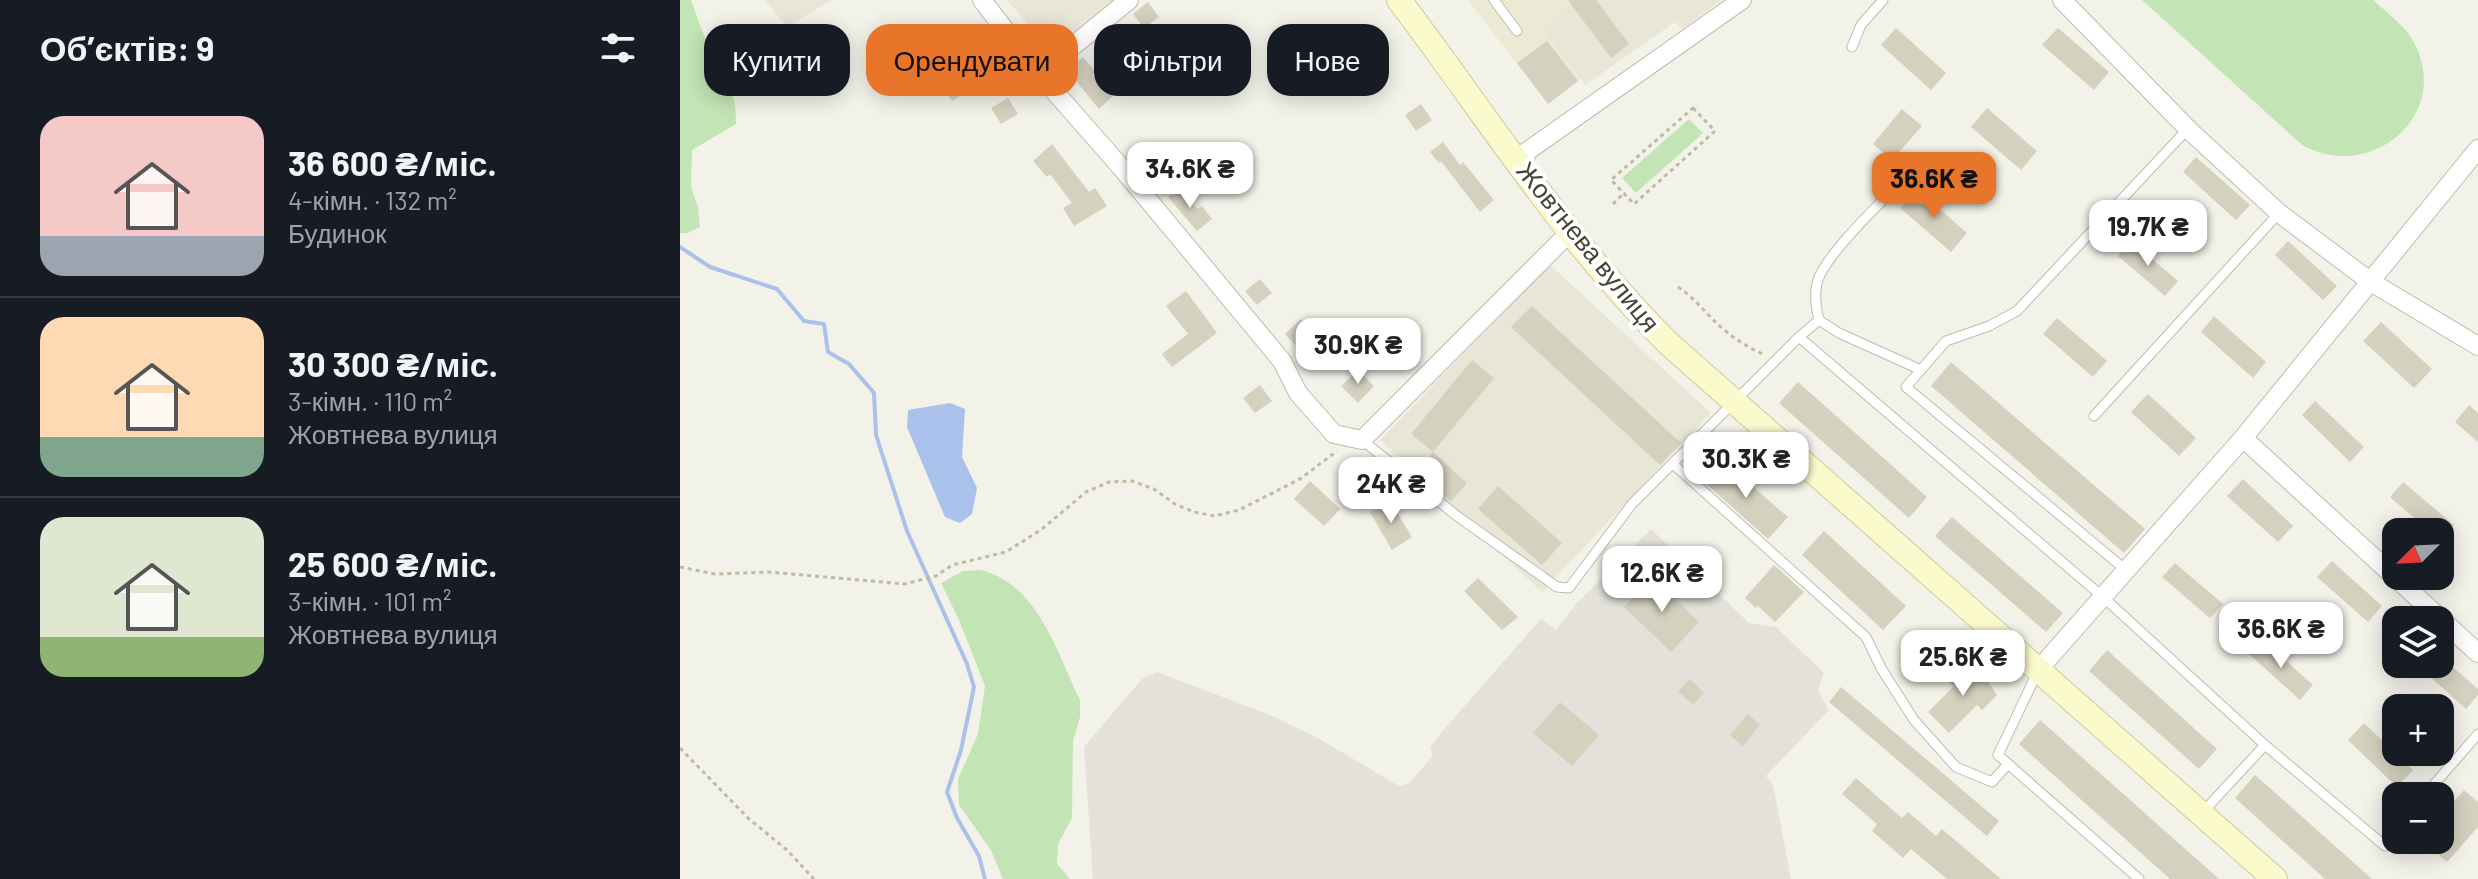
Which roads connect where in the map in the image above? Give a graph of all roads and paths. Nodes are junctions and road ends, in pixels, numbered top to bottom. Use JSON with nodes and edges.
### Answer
{"nodes":[{"id":1,"x":982,"y":0,"type":"edge"},
{"id":2,"x":1129,"y":0,"type":"edge"},
{"id":3,"x":1399,"y":0,"type":"edge"},
{"id":4,"x":1494,"y":0,"type":"edge"},
{"id":5,"x":1742,"y":0,"type":"edge"},
{"id":6,"x":1883,"y":0,"type":"edge"},
{"id":7,"x":2062,"y":0,"type":"edge"},
{"id":8,"x":1000,"y":24,"type":"edge"},
{"id":9,"x":1517,"y":31,"type":"dead end"},
{"id":10,"x":1078,"y":42,"type":"edge"},
{"id":11,"x":1852,"y":47,"type":"dead end"},
{"id":12,"x":1058,"y":96,"type":"edge"},
{"id":13,"x":2190,"y":131,"type":"junction"},
{"id":14,"x":2478,"y":149,"type":"edge"},
{"id":15,"x":1524,"y":170,"type":"junction"},
{"id":16,"x":1896,"y":187,"type":"dead end"},
{"id":17,"x":1624,"y":193,"type":"junction"},
{"id":18,"x":1613,"y":204,"type":"dead end"},
{"id":19,"x":2279,"y":213,"type":"junction"},
{"id":20,"x":1570,"y":232,"type":"junction"},
{"id":21,"x":2371,"y":282,"type":"junction"},
{"id":22,"x":1678,"y":287,"type":"dead end"},
{"id":23,"x":1819,"y":320,"type":"junction"},
{"id":24,"x":1799,"y":337,"type":"junction"},
{"id":25,"x":2478,"y":346,"type":"edge"},
{"id":26,"x":1776,"y":361,"type":"junction"},
{"id":27,"x":1921,"y":370,"type":"junction"},
{"id":28,"x":1735,"y":402,"type":"junction"},
{"id":29,"x":2094,"y":416,"type":"dead end"},
{"id":30,"x":2243,"y":438,"type":"junction"},
{"id":31,"x":1358,"y":439,"type":"junction"},
{"id":32,"x":1673,"y":464,"type":"junction"},
{"id":33,"x":680,"y":567,"type":"edge"},
{"id":34,"x":2127,"y":571,"type":"junction"},
{"id":35,"x":2103,"y":597,"type":"junction"},
{"id":36,"x":2478,"y":653,"type":"edge"},
{"id":37,"x":2039,"y":669,"type":"junction"},
{"id":38,"x":2478,"y":734,"type":"edge"},
{"id":39,"x":2265,"y":745,"type":"junction"},
{"id":40,"x":680,"y":748,"type":"edge"},
{"id":41,"x":2008,"y":764,"type":"junction"},
{"id":42,"x":2436,"y":782,"type":"edge"},
{"id":43,"x":2202,"y":813,"type":"junction"},
{"id":44,"x":2382,"y":843,"type":"edge"},
{"id":45,"x":814,"y":879,"type":"edge"},
{"id":46,"x":2139,"y":879,"type":"edge"},
{"id":47,"x":2275,"y":879,"type":"edge"}],
"edges":[{"from":1,"to":8,"type":"street"},
{"from":2,"to":10,"type":"street"},
{"from":3,"to":15,"type":"main road","name":"Жовтнева вулиця"},
{"from":4,"to":9,"type":"lane"},
{"from":5,"to":15,"type":"street"},
{"from":6,"to":11,"type":"lane"},
{"from":7,"to":13,"type":"street"},
{"from":12,"to":31,"type":"street"},
{"from":13,"to":19,"type":"street"},
{"from":13,"to":27,"type":"lane"},
{"from":14,"to":21,"type":"street"},
{"from":15,"to":20,"type":"main road","name":"Жовтнева вулиця"},
{"from":16,"to":23,"type":"lane"},
{"from":17,"to":17,"type":"path"},
{"from":17,"to":18,"type":"path"},
{"from":19,"to":21,"type":"street"},
{"from":19,"to":29,"type":"lane"},
{"from":20,"to":28,"type":"main road","name":"Жовтнева вулиця"},
{"from":20,"to":31,"type":"street"},
{"from":21,"to":25,"type":"street"},
{"from":21,"to":30,"type":"street"},
{"from":22,"to":26,"type":"path"},
{"from":23,"to":24,"type":"lane"},
{"from":23,"to":27,"type":"lane"},
{"from":24,"to":26,"type":"lane"},
{"from":24,"to":35,"type":"lane"},
{"from":26,"to":28,"type":"lane"},
{"from":27,"to":34,"type":"lane"},
{"from":28,"to":32,"type":"lane"},
{"from":28,"to":37,"type":"main road","name":"Жовтнева вулиця"},
{"from":30,"to":34,"type":"street"},
{"from":30,"to":36,"type":"street"},
{"from":31,"to":32,"type":"lane"},
{"from":31,"to":33,"type":"path"},
{"from":32,"to":41,"type":"lane"},
{"from":34,"to":35,"type":"street"},
{"from":35,"to":37,"type":"street"},
{"from":35,"to":39,"type":"lane"},
{"from":37,"to":41,"type":"lane"},
{"from":37,"to":43,"type":"main road","name":"Жовтнева вулиця"},
{"from":38,"to":42,"type":"lane"},
{"from":39,"to":43,"type":"lane"},
{"from":39,"to":44,"type":"lane"},
{"from":40,"to":45,"type":"path"},
{"from":41,"to":46,"type":"lane"},
{"from":43,"to":47,"type":"main road","name":"Жовтнева вулиця"}]}
